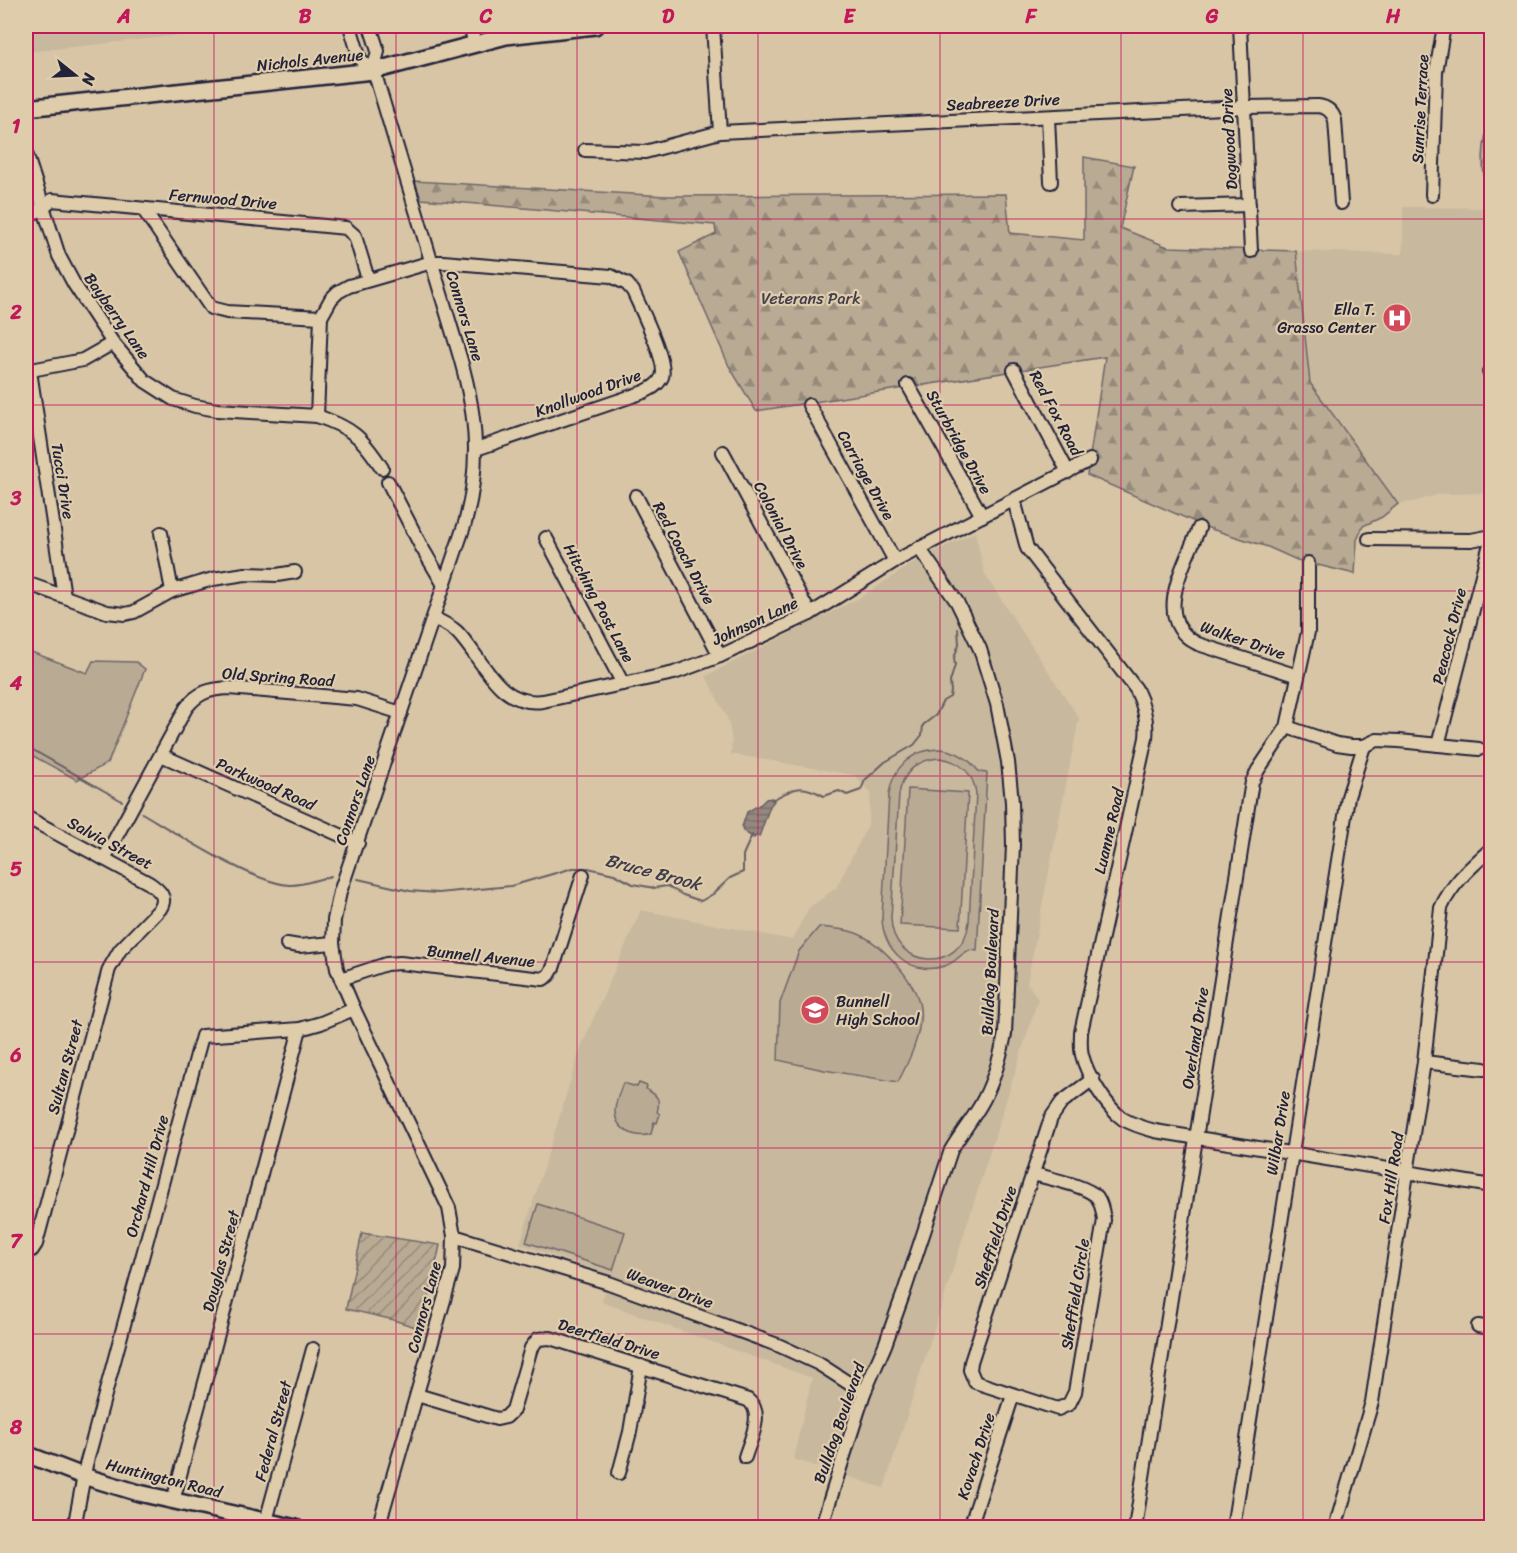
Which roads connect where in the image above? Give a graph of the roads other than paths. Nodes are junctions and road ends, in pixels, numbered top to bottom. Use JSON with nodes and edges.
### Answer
{"nodes":[{"id":1,"x":350,"y":26,"type":"edge"},
{"id":2,"x":370,"y":26,"type":"edge"},
{"id":3,"x":471,"y":26,"type":"edge"},
{"id":4,"x":595,"y":26,"type":"edge"},
{"id":5,"x":713,"y":26,"type":"edge"},
{"id":6,"x":1240,"y":26,"type":"edge"},
{"id":7,"x":1444,"y":26,"type":"edge"},
{"id":8,"x":474,"y":44,"type":"junction"},
{"id":9,"x":373,"y":71,"type":"junction"},
{"id":10,"x":1245,"y":107,"type":"junction"},
{"id":11,"x":26,"y":108,"type":"edge"},
{"id":12,"x":1048,"y":117,"type":"junction"},
{"id":13,"x":720,"y":132,"type":"junction"},
{"id":14,"x":585,"y":150,"type":"dead end"},
{"id":15,"x":26,"y":153,"type":"edge"},
{"id":16,"x":1051,"y":182,"type":"dead end"},
{"id":17,"x":1432,"y":195,"type":"dead end"},
{"id":18,"x":1341,"y":202,"type":"dead end"},
{"id":19,"x":1249,"y":205,"type":"junction"},
{"id":20,"x":42,"y":207,"type":"junction"},
{"id":21,"x":1180,"y":207,"type":"dead end"},
{"id":22,"x":143,"y":209,"type":"junction"},
{"id":23,"x":26,"y":214,"type":"edge"},
{"id":24,"x":1251,"y":251,"type":"dead end"},
{"id":25,"x":432,"y":262,"type":"junction"},
{"id":26,"x":368,"y":279,"type":"junction"},
{"id":27,"x":321,"y":317,"type":"junction"},
{"id":28,"x":113,"y":343,"type":"junction"},
{"id":29,"x":1014,"y":370,"type":"dead end"},
{"id":30,"x":28,"y":371,"type":"edge"},
{"id":31,"x":908,"y":385,"type":"dead end"},
{"id":32,"x":809,"y":405,"type":"dead end"},
{"id":33,"x":317,"y":416,"type":"junction"},
{"id":34,"x":476,"y":449,"type":"junction"},
{"id":35,"x":723,"y":452,"type":"dead end"},
{"id":36,"x":1090,"y":460,"type":"dead end"},
{"id":37,"x":382,"y":468,"type":"dead end"},
{"id":38,"x":1068,"y":472,"type":"junction"},
{"id":39,"x":388,"y":482,"type":"dead end"},
{"id":40,"x":636,"y":496,"type":"dead end"},
{"id":41,"x":1014,"y":500,"type":"junction"},
{"id":42,"x":982,"y":516,"type":"junction"},
{"id":43,"x":1199,"y":528,"type":"dead end"},
{"id":44,"x":161,"y":533,"type":"dead end"},
{"id":45,"x":1491,"y":536,"type":"edge"},
{"id":46,"x":546,"y":538,"type":"dead end"},
{"id":47,"x":1369,"y":539,"type":"dead end"},
{"id":48,"x":919,"y":548,"type":"junction"},
{"id":49,"x":895,"y":561,"type":"junction"},
{"id":50,"x":1308,"y":563,"type":"dead end"},
{"id":51,"x":295,"y":572,"type":"dead end"},
{"id":52,"x":26,"y":583,"type":"edge"},
{"id":53,"x":444,"y":585,"type":"junction"},
{"id":54,"x":172,"y":591,"type":"junction"},
{"id":55,"x":64,"y":596,"type":"junction"},
{"id":56,"x":810,"y":614,"type":"junction"},
{"id":57,"x":434,"y":618,"type":"junction"},
{"id":58,"x":720,"y":656,"type":"junction"},
{"id":59,"x":1298,"y":676,"type":"junction"},
{"id":60,"x":623,"y":684,"type":"junction"},
{"id":61,"x":401,"y":713,"type":"junction"},
{"id":62,"x":1287,"y":727,"type":"junction"},
{"id":63,"x":1438,"y":745,"type":"junction"},
{"id":64,"x":1364,"y":746,"type":"junction"},
{"id":65,"x":1479,"y":749,"type":"dead end"},
{"id":66,"x":160,"y":755,"type":"junction"},
{"id":67,"x":26,"y":817,"type":"edge"},
{"id":68,"x":358,"y":843,"type":"junction"},
{"id":69,"x":1491,"y":848,"type":"edge"},
{"id":70,"x":104,"y":859,"type":"junction"},
{"id":71,"x":583,"y":875,"type":"dead end"},
{"id":72,"x":160,"y":909,"type":"joint"},
{"id":73,"x":333,"y":943,"type":"junction"},
{"id":74,"x":287,"y":944,"type":"dead end"},
{"id":75,"x":341,"y":979,"type":"junction"},
{"id":76,"x":354,"y":1009,"type":"junction"},
{"id":77,"x":300,"y":1029,"type":"junction"},
{"id":78,"x":1424,"y":1062,"type":"junction"},
{"id":79,"x":1484,"y":1069,"type":"dead end"},
{"id":80,"x":1093,"y":1079,"type":"junction"},
{"id":81,"x":1196,"y":1138,"type":"junction"},
{"id":82,"x":1292,"y":1153,"type":"junction"},
{"id":83,"x":1409,"y":1173,"type":"junction"},
{"id":84,"x":1034,"y":1174,"type":"junction"},
{"id":85,"x":1491,"y":1186,"type":"edge"},
{"id":86,"x":454,"y":1236,"type":"junction"},
{"id":87,"x":29,"y":1250,"type":"edge"},
{"id":88,"x":1478,"y":1326,"type":"dead end"},
{"id":89,"x":1491,"y":1329,"type":"edge"},
{"id":90,"x":313,"y":1349,"type":"dead end"},
{"id":91,"x":641,"y":1366,"type":"junction"},
{"id":92,"x":864,"y":1393,"type":"junction"},
{"id":93,"x":417,"y":1395,"type":"junction"},
{"id":94,"x":1013,"y":1395,"type":"junction"},
{"id":95,"x":26,"y":1454,"type":"edge"},
{"id":96,"x":745,"y":1457,"type":"dead end"},
{"id":97,"x":619,"y":1473,"type":"dead end"},
{"id":98,"x":83,"y":1476,"type":"junction"},
{"id":99,"x":173,"y":1501,"type":"junction"},
{"id":100,"x":266,"y":1521,"type":"junction"},
{"id":101,"x":74,"y":1527,"type":"edge"},
{"id":102,"x":296,"y":1527,"type":"edge"},
{"id":103,"x":378,"y":1527,"type":"edge"},
{"id":104,"x":821,"y":1527,"type":"edge"},
{"id":105,"x":972,"y":1527,"type":"edge"},
{"id":106,"x":1136,"y":1527,"type":"edge"},
{"id":107,"x":1233,"y":1527,"type":"edge"},
{"id":108,"x":1335,"y":1527,"type":"edge"}],
"edges":[{"from":1,"to":9,"type":"street"},
{"from":2,"to":9,"type":"street"},
{"from":3,"to":8,"type":"street"},
{"from":4,"to":8,"type":"main road","name":"Nichols Avenue"},
{"from":5,"to":13,"type":"street"},
{"from":6,"to":10,"type":"street","name":"Dogwood Drive"},
{"from":7,"to":17,"type":"street","name":"Sunrise Terrace"},
{"from":8,"to":9,"type":"main road","name":"Nichols Avenue"},
{"from":9,"to":11,"type":"main road","name":"Nichols Avenue"},
{"from":9,"to":25,"type":"street","name":"Connors Lane"},
{"from":10,"to":12,"type":"street","name":"Seabreeze Drive"},
{"from":10,"to":18,"type":"street","name":"Seabreeze Drive"},
{"from":10,"to":19,"type":"street","name":"Dogwood Drive"},
{"from":12,"to":13,"type":"street","name":"Seabreeze Drive"},
{"from":12,"to":16,"type":"street"},
{"from":13,"to":14,"type":"street","name":"Seabreeze Drive"},
{"from":15,"to":20,"type":"street","name":"Bayberry Lane"},
{"from":19,"to":21,"type":"street"},
{"from":19,"to":24,"type":"street","name":"Dogwood Drive"},
{"from":20,"to":22,"type":"street","name":"Fernwood Drive"},
{"from":20,"to":23,"type":"street","name":"Fernwood Drive"},
{"from":20,"to":28,"type":"street","name":"Bayberry Lane"},
{"from":22,"to":26,"type":"street","name":"Fernwood Drive"},
{"from":22,"to":27,"type":"street"},
{"from":25,"to":26,"type":"street","name":"Knollwood Drive"},
{"from":25,"to":34,"type":"street","name":"Connors Lane"},
{"from":25,"to":34,"type":"street","name":"Knollwood Drive"},
{"from":26,"to":27,"type":"street","name":"Knollwood Drive"},
{"from":27,"to":33,"type":"street"},
{"from":28,"to":30,"type":"street"},
{"from":28,"to":33,"type":"street","name":"Bayberry Lane"},
{"from":29,"to":38,"type":"street","name":"Red Fox Road"},
{"from":30,"to":55,"type":"street","name":"Tucci Drive"},
{"from":31,"to":42,"type":"street","name":"Sturbridge Drive"},
{"from":32,"to":49,"type":"street","name":"Carriage Drive"},
{"from":33,"to":37,"type":"street","name":"Bayberry Lane"},
{"from":34,"to":53,"type":"street","name":"Connors Lane"},
{"from":35,"to":56,"type":"street","name":"Colonial Drive"},
{"from":36,"to":38,"type":"street","name":"Johnson Lane"},
{"from":38,"to":41,"type":"street","name":"Johnson Lane"},
{"from":39,"to":53,"type":"street"},
{"from":40,"to":58,"type":"street","name":"Red Coach Drive"},
{"from":41,"to":42,"type":"street","name":"Johnson Lane"},
{"from":41,"to":80,"type":"street","name":"Luanne Road"},
{"from":42,"to":48,"type":"street","name":"Johnson Lane"},
{"from":43,"to":59,"type":"street","name":"Walker Drive"},
{"from":44,"to":54,"type":"street"},
{"from":45,"to":47,"type":"street"},
{"from":45,"to":63,"type":"street","name":"Peacock Drive"},
{"from":46,"to":60,"type":"street","name":"Hitching Post Lane"},
{"from":48,"to":49,"type":"street","name":"Johnson Lane"},
{"from":48,"to":92,"type":"street","name":"Bulldog Boulevard"},
{"from":49,"to":56,"type":"street","name":"Johnson Lane"},
{"from":50,"to":59,"type":"street","name":"Overland Drive"},
{"from":51,"to":54,"type":"street"},
{"from":52,"to":55,"type":"street"},
{"from":53,"to":57,"type":"street","name":"Connors Lane"},
{"from":54,"to":55,"type":"street"},
{"from":56,"to":58,"type":"street","name":"Johnson Lane"},
{"from":57,"to":60,"type":"street","name":"Johnson Lane"},
{"from":57,"to":61,"type":"street","name":"Connors Lane"},
{"from":58,"to":60,"type":"street","name":"Johnson Lane"},
{"from":59,"to":62,"type":"street","name":"Overland Drive"},
{"from":61,"to":66,"type":"street","name":"Old Spring Road"},
{"from":61,"to":68,"type":"street","name":"Connors Lane"},
{"from":62,"to":64,"type":"street"},
{"from":62,"to":81,"type":"street","name":"Overland Drive"},
{"from":63,"to":64,"type":"street"},
{"from":63,"to":65,"type":"street"},
{"from":64,"to":82,"type":"street","name":"Wilbar Drive"},
{"from":66,"to":68,"type":"street","name":"Parkwood Road"},
{"from":66,"to":70,"type":"street","name":"Old Spring Road"},
{"from":67,"to":70,"type":"street","name":"Salvia Street"},
{"from":68,"to":73,"type":"street","name":"Connors Lane"},
{"from":69,"to":78,"type":"street","name":"Fox Hill Road"},
{"from":70,"to":72,"type":"street","name":"Salvia Street"},
{"from":71,"to":75,"type":"street","name":"Bunnell Avenue"},
{"from":72,"to":87,"type":"street","name":"Sultan Street"},
{"from":73,"to":74,"type":"street"},
{"from":73,"to":75,"type":"street","name":"Connors Lane"},
{"from":75,"to":76,"type":"street","name":"Connors Lane"},
{"from":76,"to":77,"type":"street","name":"Orchard Hill Drive"},
{"from":76,"to":86,"type":"street","name":"Connors Lane"},
{"from":77,"to":98,"type":"street","name":"Orchard Hill Drive"},
{"from":77,"to":99,"type":"street","name":"Douglas Street"},
{"from":78,"to":79,"type":"street"},
{"from":78,"to":83,"type":"street","name":"Fox Hill Road"},
{"from":80,"to":81,"type":"street","name":"Luanne Road"},
{"from":80,"to":84,"type":"street","name":"Sheffield Drive"},
{"from":81,"to":82,"type":"street","name":"Luanne Road"},
{"from":81,"to":106,"type":"street","name":"Overland Drive"},
{"from":82,"to":83,"type":"street","name":"Luanne Road"},
{"from":82,"to":107,"type":"street","name":"Wilbar Drive"},
{"from":83,"to":85,"type":"street","name":"Luanne Road"},
{"from":83,"to":108,"type":"street","name":"Fox Hill Road"},
{"from":84,"to":94,"type":"street","name":"Sheffield Drive"},
{"from":84,"to":94,"type":"street","name":"Sheffield Circle"},
{"from":86,"to":92,"type":"street","name":"Weaver Drive"},
{"from":86,"to":93,"type":"street","name":"Connors Lane"},
{"from":88,"to":89,"type":"street"},
{"from":90,"to":100,"type":"street","name":"Federal Street"},
{"from":91,"to":93,"type":"street","name":"Deerfield Drive"},
{"from":91,"to":96,"type":"street","name":"Deerfield Drive"},
{"from":91,"to":97,"type":"street"},
{"from":92,"to":104,"type":"street","name":"Bulldog Boulevard"},
{"from":93,"to":103,"type":"street","name":"Connors Lane"},
{"from":94,"to":105,"type":"street","name":"Kovach Drive"},
{"from":95,"to":98,"type":"main road","name":"Huntington Road"},
{"from":98,"to":99,"type":"main road","name":"Huntington Road"},
{"from":98,"to":101,"type":"street"},
{"from":99,"to":100,"type":"main road","name":"Huntington Road"},
{"from":100,"to":102,"type":"main road","name":"Huntington Road"}]}
